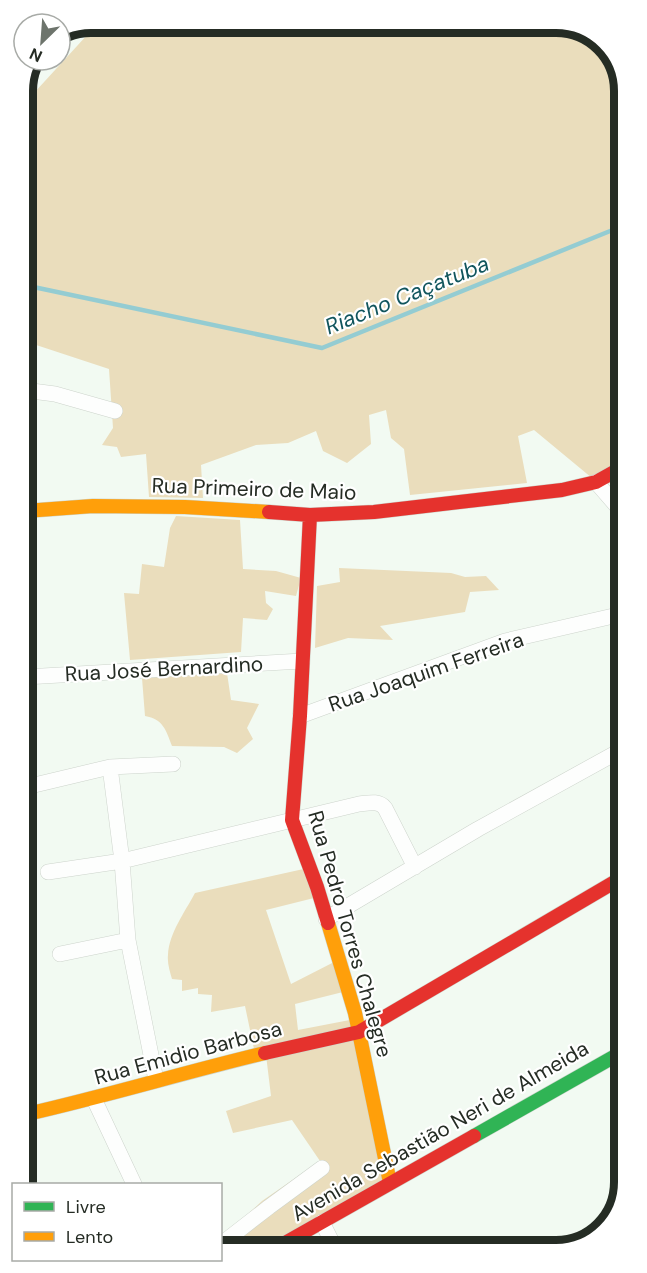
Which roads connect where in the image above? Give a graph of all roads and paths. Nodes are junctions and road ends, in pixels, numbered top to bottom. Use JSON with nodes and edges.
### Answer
{"nodes":[{"id":1,"x":33,"y":391,"type":"edge"},
{"id":2,"x":115,"y":411,"type":"dead end"},
{"id":3,"x":614,"y":472,"type":"edge"},
{"id":4,"x":596,"y":482,"type":"junction"},
{"id":5,"x":614,"y":503,"type":"edge"},
{"id":6,"x":33,"y":510,"type":"edge"},
{"id":7,"x":310,"y":515,"type":"junction"},
{"id":8,"x":614,"y":616,"type":"edge"},
{"id":9,"x":302,"y":661,"type":"junction"},
{"id":10,"x":33,"y":677,"type":"edge"},
{"id":11,"x":300,"y":716,"type":"junction"},
{"id":12,"x":614,"y":753,"type":"edge"},
{"id":13,"x":173,"y":764,"type":"dead end"},
{"id":14,"x":110,"y":767,"type":"junction"},
{"id":15,"x":33,"y":785,"type":"edge"},
{"id":16,"x":292,"y":820,"type":"junction"},
{"id":17,"x":122,"y":861,"type":"junction"},
{"id":18,"x":415,"y":867,"type":"junction"},
{"id":19,"x":48,"y":872,"type":"dead end"},
{"id":20,"x":614,"y":882,"type":"edge"},
{"id":21,"x":326,"y":920,"type":"junction"},
{"id":22,"x":128,"y":940,"type":"junction"},
{"id":23,"x":60,"y":954,"type":"dead end"},
{"id":24,"x":359,"y":1032,"type":"junction"},
{"id":25,"x":614,"y":1057,"type":"edge"},
{"id":26,"x":156,"y":1080,"type":"junction"},
{"id":27,"x":94,"y":1099,"type":"junction"},
{"id":28,"x":33,"y":1113,"type":"edge"},
{"id":29,"x":322,"y":1168,"type":"dead end"},
{"id":30,"x":133,"y":1183,"type":"edge"},
{"id":31,"x":390,"y":1183,"type":"junction"},
{"id":32,"x":322,"y":1222,"type":"junction"},
{"id":33,"x":227,"y":1240,"type":"edge"},
{"id":34,"x":290,"y":1240,"type":"edge"},
{"id":35,"x":331,"y":1240,"type":"edge"}],
"edges":[{"from":1,"to":2,"type":"street"},
{"from":3,"to":4,"type":"street","name":"Rua Primeiro de Maio"},
{"from":4,"to":5,"type":"street"},
{"from":4,"to":7,"type":"street","name":"Rua Primeiro de Maio"},
{"from":6,"to":7,"type":"street","name":"Rua Primeiro de Maio"},
{"from":7,"to":9,"type":"street","name":"Rua Pedro Torres Chalegre"},
{"from":8,"to":11,"type":"street","name":"Rua Joaquim Ferreira"},
{"from":9,"to":10,"type":"street","name":"Rua José Bernardino"},
{"from":9,"to":11,"type":"street","name":"Rua Pedro Torres Chalegre"},
{"from":11,"to":16,"type":"street","name":"Rua Pedro Torres Chalegre"},
{"from":12,"to":18,"type":"street"},
{"from":13,"to":14,"type":"street"},
{"from":14,"to":15,"type":"street"},
{"from":14,"to":17,"type":"street"},
{"from":16,"to":17,"type":"street"},
{"from":16,"to":18,"type":"street"},
{"from":16,"to":21,"type":"street","name":"Rua Pedro Torres Chalegre"},
{"from":17,"to":19,"type":"street"},
{"from":17,"to":22,"type":"street"},
{"from":18,"to":21,"type":"street"},
{"from":20,"to":24,"type":"street","name":"Rua Emidio Barbosa"},
{"from":21,"to":24,"type":"street","name":"Rua Pedro Torres Chalegre"},
{"from":22,"to":23,"type":"street"},
{"from":22,"to":26,"type":"street"},
{"from":24,"to":26,"type":"street","name":"Rua Emidio Barbosa"},
{"from":24,"to":31,"type":"street","name":"Rua Pedro Torres Chalegre"},
{"from":25,"to":31,"type":"street","name":"Avenida Sebastião Neri de Almeida"},
{"from":26,"to":27,"type":"street","name":"Rua Emidio Barbosa"},
{"from":27,"to":28,"type":"street","name":"Rua Emidio Barbosa"},
{"from":27,"to":30,"type":"street"},
{"from":29,"to":33,"type":"street"},
{"from":31,"to":32,"type":"street","name":"Avenida Sebastião Neri de Almeida"},
{"from":32,"to":34,"type":"street","name":"Avenida Sebastião Neri de Almeida"},
{"from":32,"to":35,"type":"street"}]}
